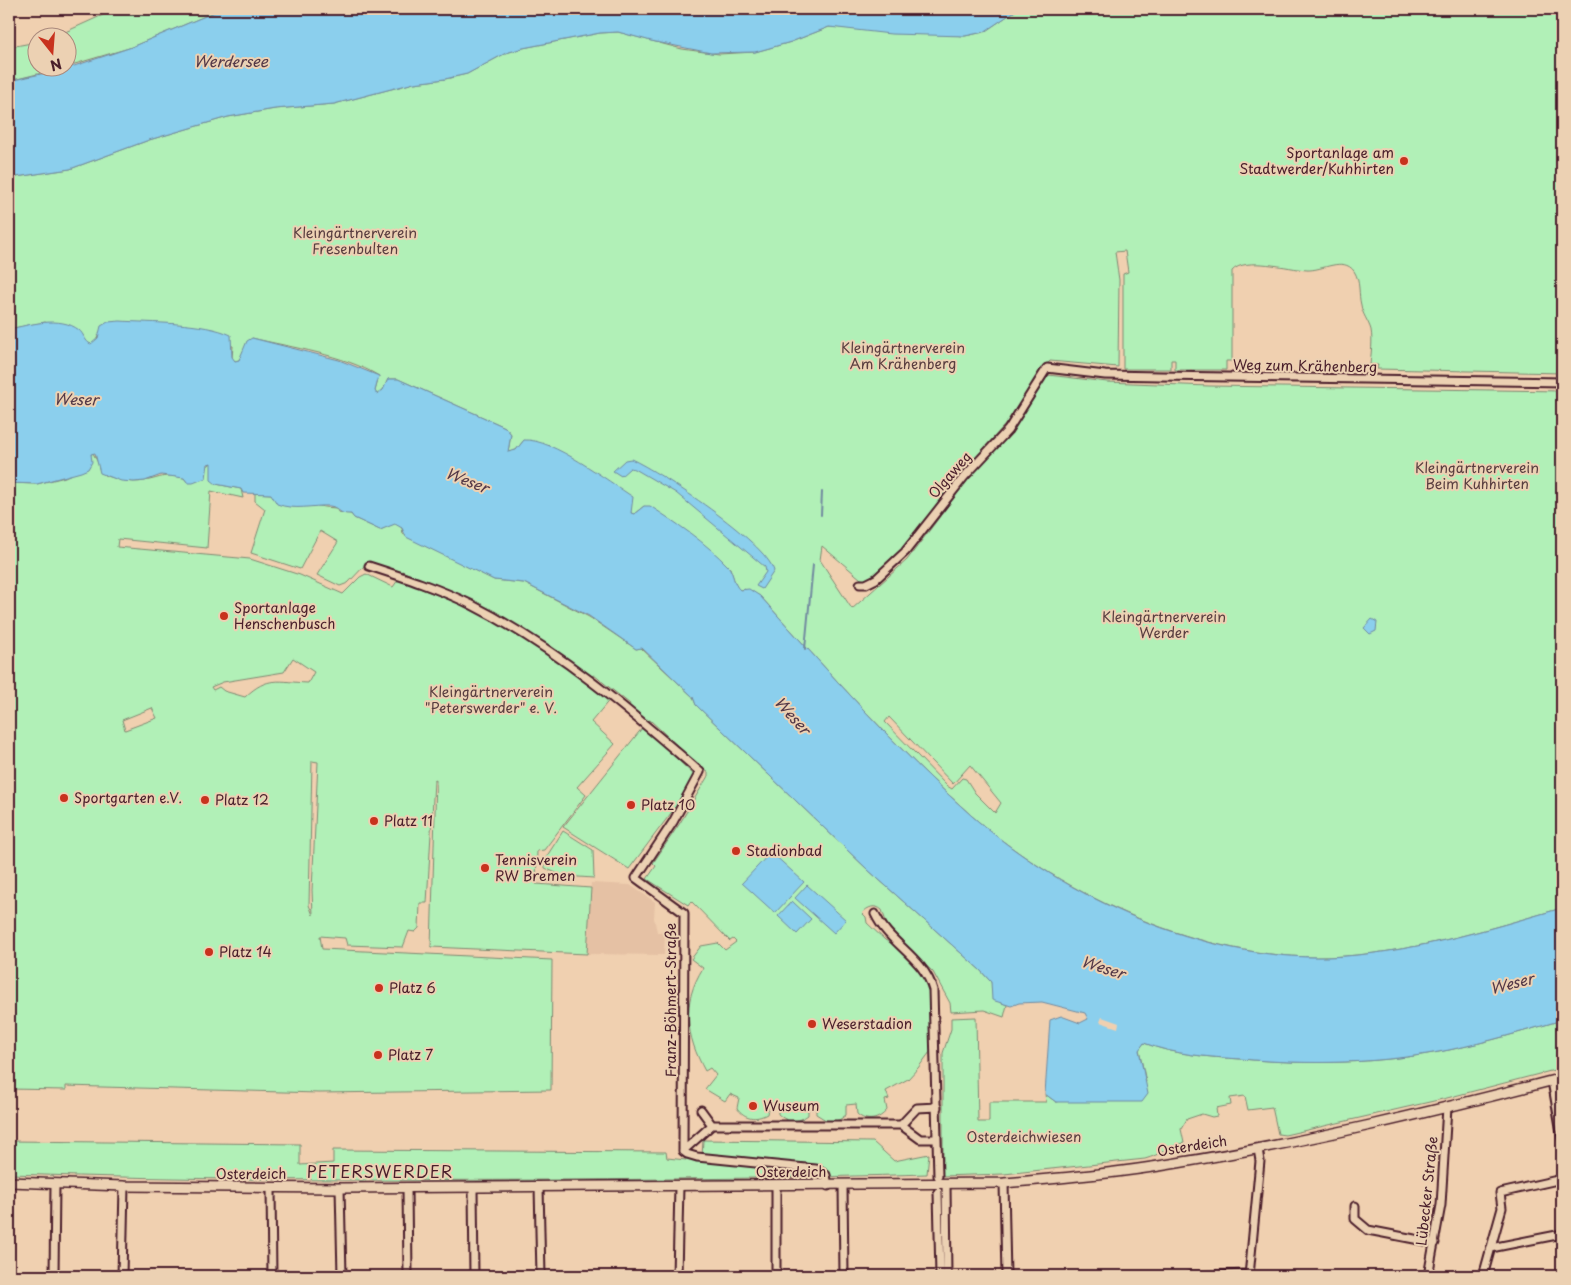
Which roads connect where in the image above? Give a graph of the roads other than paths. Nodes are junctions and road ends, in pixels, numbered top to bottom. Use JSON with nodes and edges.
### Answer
{"nodes":[{"id":1,"x":1047,"y":368,"type":"joint"},
{"id":2,"x":1562,"y":382,"type":"edge"},
{"id":3,"x":369,"y":566,"type":"dead end"},
{"id":4,"x":860,"y":584,"type":"dead end"},
{"id":5,"x":875,"y":914,"type":"dead end"},
{"id":6,"x":1562,"y":1078,"type":"edge"},
{"id":7,"x":1552,"y":1081,"type":"junction"},
{"id":8,"x":937,"y":1107,"type":"junction"},
{"id":9,"x":1447,"y":1108,"type":"junction"},
{"id":10,"x":701,"y":1110,"type":"dead end"},
{"id":11,"x":712,"y":1125,"type":"junction"},
{"id":12,"x":901,"y":1125,"type":"junction"},
{"id":13,"x":1562,"y":1138,"type":"edge"},
{"id":14,"x":937,"y":1139,"type":"junction"},
{"id":15,"x":1258,"y":1149,"type":"junction"},
{"id":16,"x":683,"y":1151,"type":"junction"},
{"id":17,"x":938,"y":1176,"type":"dead end"},
{"id":18,"x":1562,"y":1179,"type":"edge"},
{"id":19,"x":9,"y":1182,"type":"edge"},
{"id":20,"x":1004,"y":1183,"type":"junction"},
{"id":21,"x":55,"y":1184,"type":"junction"},
{"id":22,"x":946,"y":1184,"type":"junction"},
{"id":23,"x":843,"y":1185,"type":"junction"},
{"id":24,"x":124,"y":1186,"type":"junction"},
{"id":25,"x":679,"y":1186,"type":"junction"},
{"id":26,"x":776,"y":1186,"type":"junction"},
{"id":27,"x":828,"y":1186,"type":"junction"},
{"id":28,"x":539,"y":1187,"type":"junction"},
{"id":29,"x":271,"y":1188,"type":"junction"},
{"id":30,"x":340,"y":1188,"type":"junction"},
{"id":31,"x":407,"y":1188,"type":"junction"},
{"id":32,"x":472,"y":1188,"type":"junction"},
{"id":33,"x":938,"y":1192,"type":"dead end"},
{"id":34,"x":1355,"y":1206,"type":"dead end"},
{"id":35,"x":1562,"y":1234,"type":"edge"},
{"id":36,"x":1435,"y":1242,"type":"junction"},
{"id":37,"x":1491,"y":1248,"type":"junction"},
{"id":38,"x":1249,"y":1275,"type":"edge"},
{"id":39,"x":54,"y":1276,"type":"edge"},
{"id":40,"x":122,"y":1276,"type":"edge"},
{"id":41,"x":272,"y":1276,"type":"edge"},
{"id":42,"x":342,"y":1276,"type":"edge"},
{"id":43,"x":408,"y":1276,"type":"edge"},
{"id":44,"x":474,"y":1276,"type":"edge"},
{"id":45,"x":541,"y":1276,"type":"edge"},
{"id":46,"x":677,"y":1276,"type":"edge"},
{"id":47,"x":776,"y":1276,"type":"edge"},
{"id":48,"x":844,"y":1276,"type":"edge"},
{"id":49,"x":940,"y":1276,"type":"edge"},
{"id":50,"x":947,"y":1276,"type":"edge"},
{"id":51,"x":1006,"y":1276,"type":"edge"},
{"id":52,"x":1189,"y":1276,"type":"edge"},
{"id":53,"x":1428,"y":1276,"type":"edge"},
{"id":54,"x":1483,"y":1276,"type":"edge"}],
"edges":[{"from":1,"to":2,"type":"street","name":"Weg zum Krähenberg"},
{"from":1,"to":4,"type":"street","name":"Olgaweg"},
{"from":3,"to":16,"type":"street","name":"Franz-Böhmert-Straße"},
{"from":5,"to":8,"type":"street"},
{"from":6,"to":7,"type":"main road","name":"Osterdeich"},
{"from":7,"to":9,"type":"main road","name":"Osterdeich"},
{"from":7,"to":13,"type":"street"},
{"from":8,"to":12,"type":"street"},
{"from":8,"to":14,"type":"street"},
{"from":9,"to":15,"type":"main road","name":"Osterdeich"},
{"from":9,"to":36,"type":"street","name":"Lübecker Straße"},
{"from":10,"to":11,"type":"street"},
{"from":11,"to":12,"type":"street"},
{"from":11,"to":16,"type":"street"},
{"from":12,"to":14,"type":"street"},
{"from":14,"to":17,"type":"street"},
{"from":15,"to":20,"type":"main road","name":"Osterdeich"},
{"from":15,"to":38,"type":"street"},
{"from":16,"to":27,"type":"street"},
{"from":18,"to":37,"type":"street"},
{"from":19,"to":21,"type":"main road","name":"Osterdeich"},
{"from":20,"to":22,"type":"main road","name":"Osterdeich"},
{"from":20,"to":51,"type":"street"},
{"from":21,"to":24,"type":"main road","name":"Osterdeich"},
{"from":21,"to":39,"type":"street"},
{"from":22,"to":23,"type":"main road","name":"Osterdeich"},
{"from":22,"to":50,"type":"street"},
{"from":23,"to":27,"type":"main road","name":"Osterdeich"},
{"from":23,"to":48,"type":"street"},
{"from":24,"to":29,"type":"main road","name":"Osterdeich"},
{"from":24,"to":40,"type":"street"},
{"from":25,"to":26,"type":"main road","name":"Osterdeich"},
{"from":25,"to":28,"type":"main road","name":"Osterdeich"},
{"from":25,"to":46,"type":"street"},
{"from":26,"to":27,"type":"main road","name":"Osterdeich"},
{"from":26,"to":47,"type":"street"},
{"from":28,"to":32,"type":"main road","name":"Osterdeich"},
{"from":28,"to":45,"type":"street"},
{"from":29,"to":30,"type":"main road","name":"Osterdeich"},
{"from":29,"to":41,"type":"street"},
{"from":30,"to":31,"type":"main road","name":"Osterdeich"},
{"from":30,"to":42,"type":"street"},
{"from":31,"to":32,"type":"main road","name":"Osterdeich"},
{"from":31,"to":43,"type":"street"},
{"from":32,"to":44,"type":"street"},
{"from":33,"to":49,"type":"street"},
{"from":34,"to":36,"type":"street"},
{"from":35,"to":37,"type":"street"},
{"from":36,"to":53,"type":"street","name":"Lübecker Straße"},
{"from":37,"to":54,"type":"street"},
{"from":38,"to":52,"type":"street"}]}
